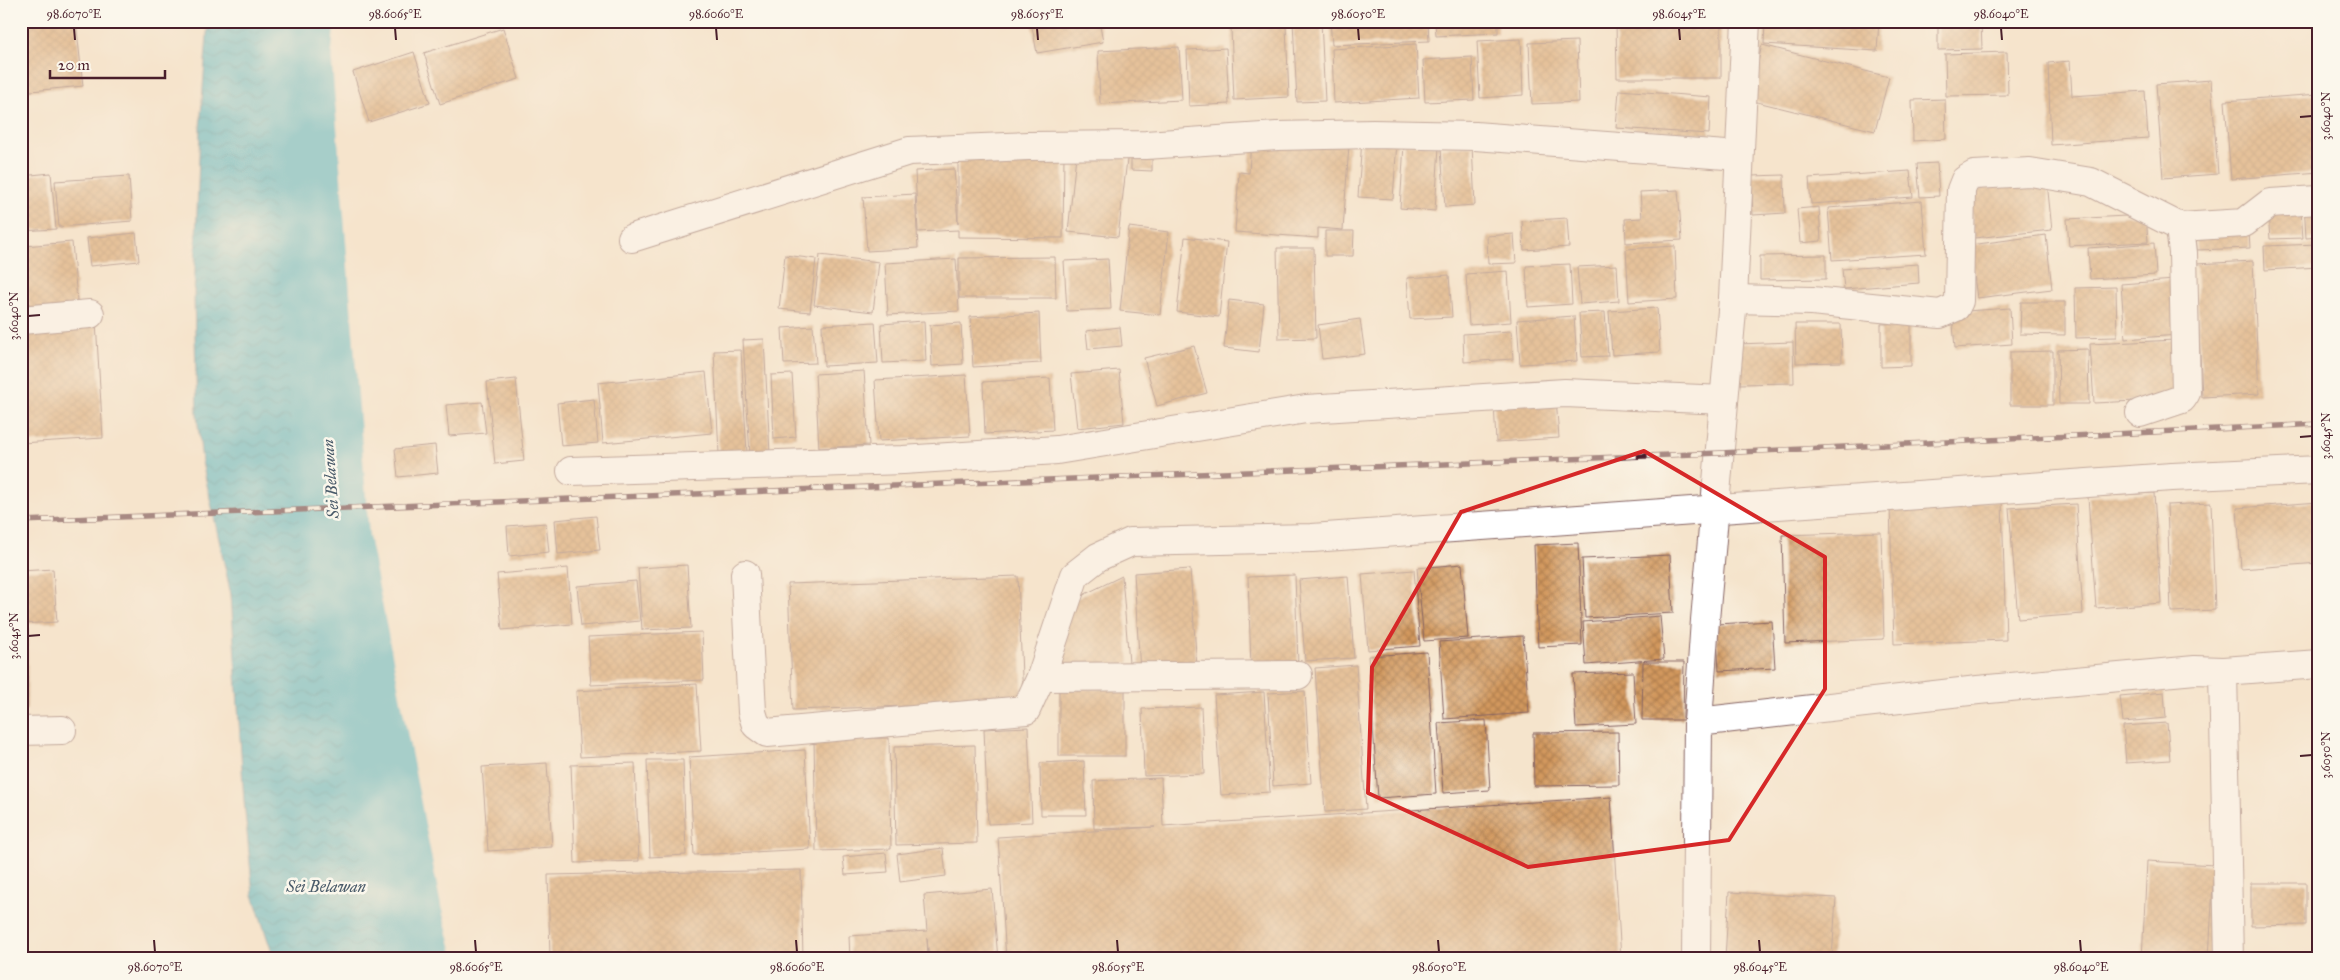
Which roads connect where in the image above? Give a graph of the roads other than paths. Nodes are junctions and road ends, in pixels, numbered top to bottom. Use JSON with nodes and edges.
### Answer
{"nodes":[{"id":1,"x":1746,"y":21,"type":"edge"},
{"id":2,"x":1739,"y":156,"type":"junction"},
{"id":3,"x":2319,"y":200,"type":"edge"},
{"id":4,"x":2180,"y":227,"type":"junction"},
{"id":5,"x":632,"y":238,"type":"dead end"},
{"id":6,"x":1733,"y":299,"type":"junction"},
{"id":7,"x":90,"y":314,"type":"dead end"},
{"id":8,"x":21,"y":320,"type":"edge"},
{"id":9,"x":1724,"y":400,"type":"junction"},
{"id":10,"x":2140,"y":412,"type":"dead end"},
{"id":11,"x":2319,"y":470,"type":"edge"},
{"id":12,"x":571,"y":471,"type":"dead end"},
{"id":13,"x":1714,"y":510,"type":"junction"},
{"id":14,"x":745,"y":574,"type":"dead end"},
{"id":15,"x":2319,"y":664,"type":"edge"},
{"id":16,"x":2223,"y":670,"type":"junction"},
{"id":17,"x":1298,"y":675,"type":"dead end"},
{"id":18,"x":1041,"y":677,"type":"junction"},
{"id":19,"x":1698,"y":722,"type":"junction"},
{"id":20,"x":62,"y":730,"type":"dead end"},
{"id":21,"x":21,"y":731,"type":"edge"},
{"id":22,"x":1696,"y":959,"type":"edge"},
{"id":23,"x":2229,"y":959,"type":"edge"}],
"edges":[{"from":1,"to":2,"type":"street"},
{"from":2,"to":5,"type":"street"},
{"from":2,"to":6,"type":"street"},
{"from":3,"to":4,"type":"street"},
{"from":4,"to":6,"type":"street"},
{"from":4,"to":10,"type":"street"},
{"from":6,"to":9,"type":"street"},
{"from":7,"to":8,"type":"street"},
{"from":9,"to":12,"type":"street"},
{"from":9,"to":13,"type":"street"},
{"from":11,"to":13,"type":"street"},
{"from":13,"to":18,"type":"street"},
{"from":13,"to":19,"type":"street"},
{"from":14,"to":18,"type":"street"},
{"from":15,"to":16,"type":"street"},
{"from":16,"to":19,"type":"street"},
{"from":16,"to":23,"type":"street"},
{"from":17,"to":18,"type":"street"},
{"from":19,"to":22,"type":"street"},
{"from":20,"to":21,"type":"street"}]}
